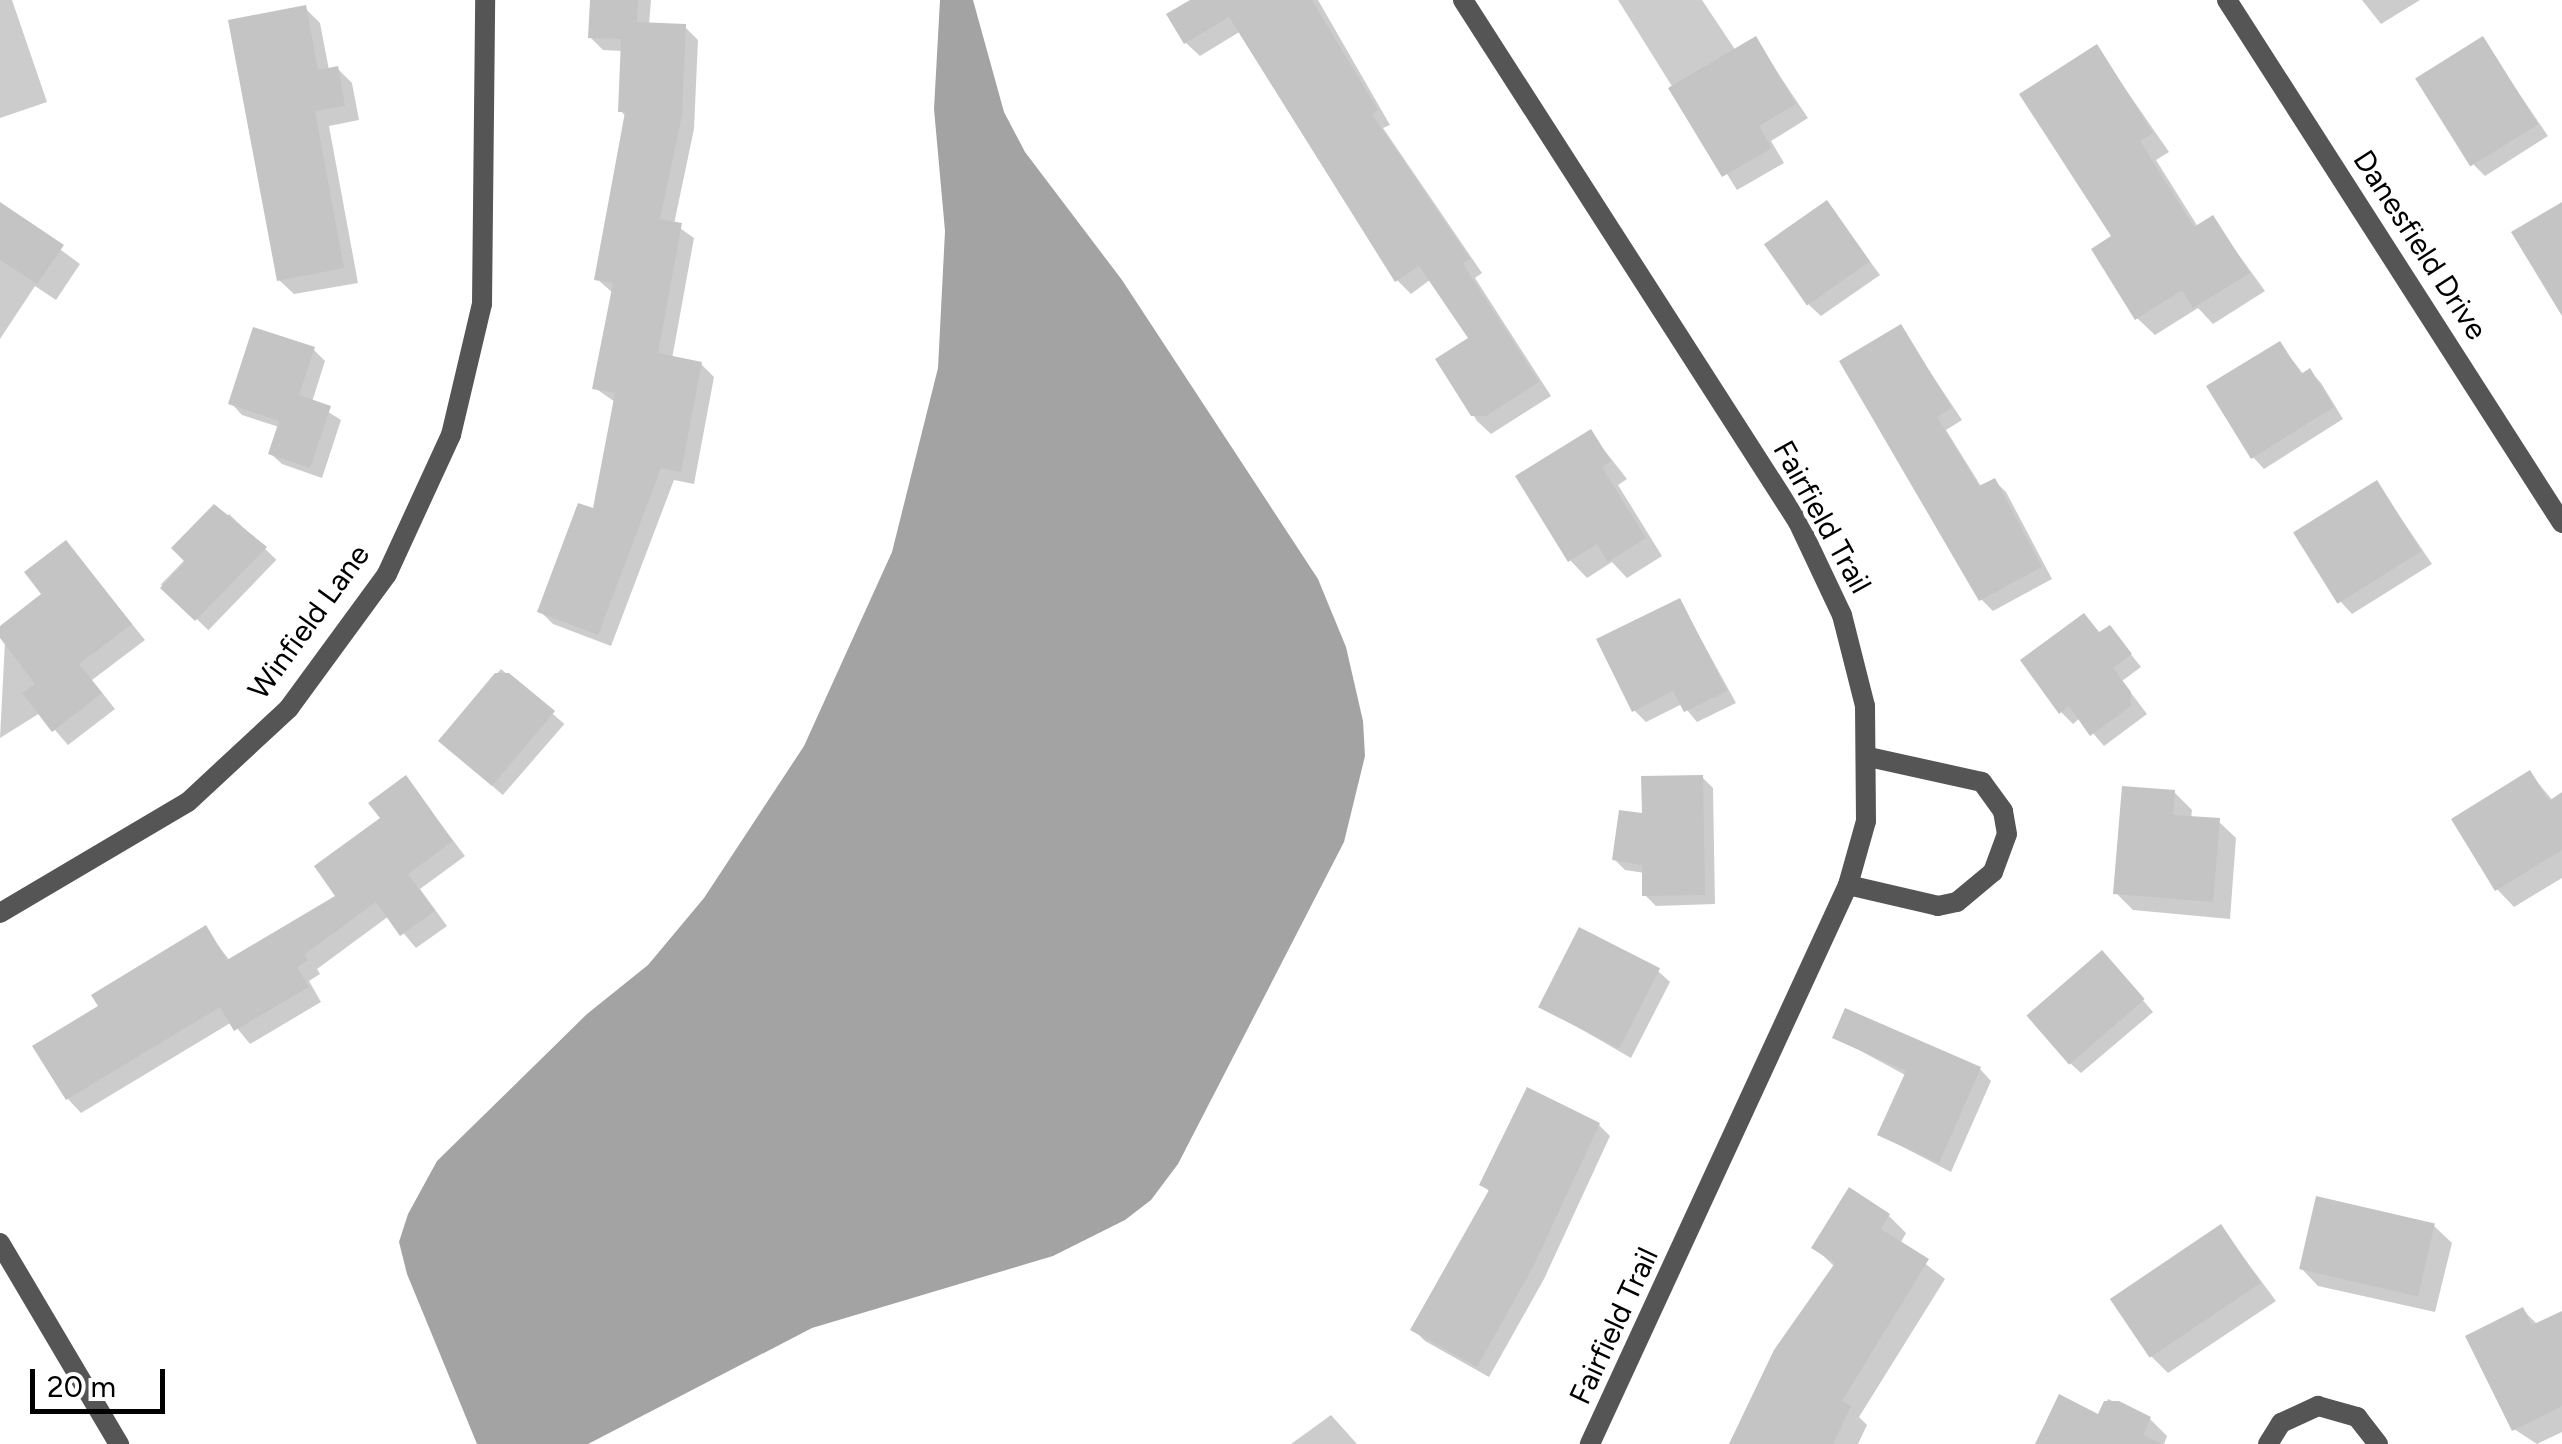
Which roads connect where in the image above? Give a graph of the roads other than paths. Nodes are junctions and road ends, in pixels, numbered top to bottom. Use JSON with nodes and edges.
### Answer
{"nodes":[{"id":1,"x":484,"y":0,"type":"edge"},
{"id":2,"x":1463,"y":0,"type":"edge"},
{"id":3,"x":2226,"y":0,"type":"edge"},
{"id":4,"x":2562,"y":523,"type":"edge"},
{"id":5,"x":1869,"y":757,"type":"junction"},
{"id":6,"x":1848,"y":885,"type":"junction"},
{"id":7,"x":0,"y":913,"type":"edge"},
{"id":8,"x":0,"y":1244,"type":"edge"},
{"id":9,"x":120,"y":1444,"type":"edge"},
{"id":10,"x":1590,"y":1444,"type":"edge"},
{"id":11,"x":2268,"y":1444,"type":"edge"},
{"id":12,"x":2378,"y":1444,"type":"edge"}],
"edges":[{"from":1,"to":7,"type":"street","name":"Winfield Lane"},
{"from":2,"to":5,"type":"street","name":"Fairfield Trail"},
{"from":3,"to":4,"type":"street","name":"Danesfield Drive"},
{"from":5,"to":6,"type":"street","name":"Fairfield Trail"},
{"from":5,"to":6,"type":"street"},
{"from":6,"to":10,"type":"street","name":"Fairfield Trail"},
{"from":8,"to":9,"type":"street"},
{"from":11,"to":12,"type":"street"}]}
